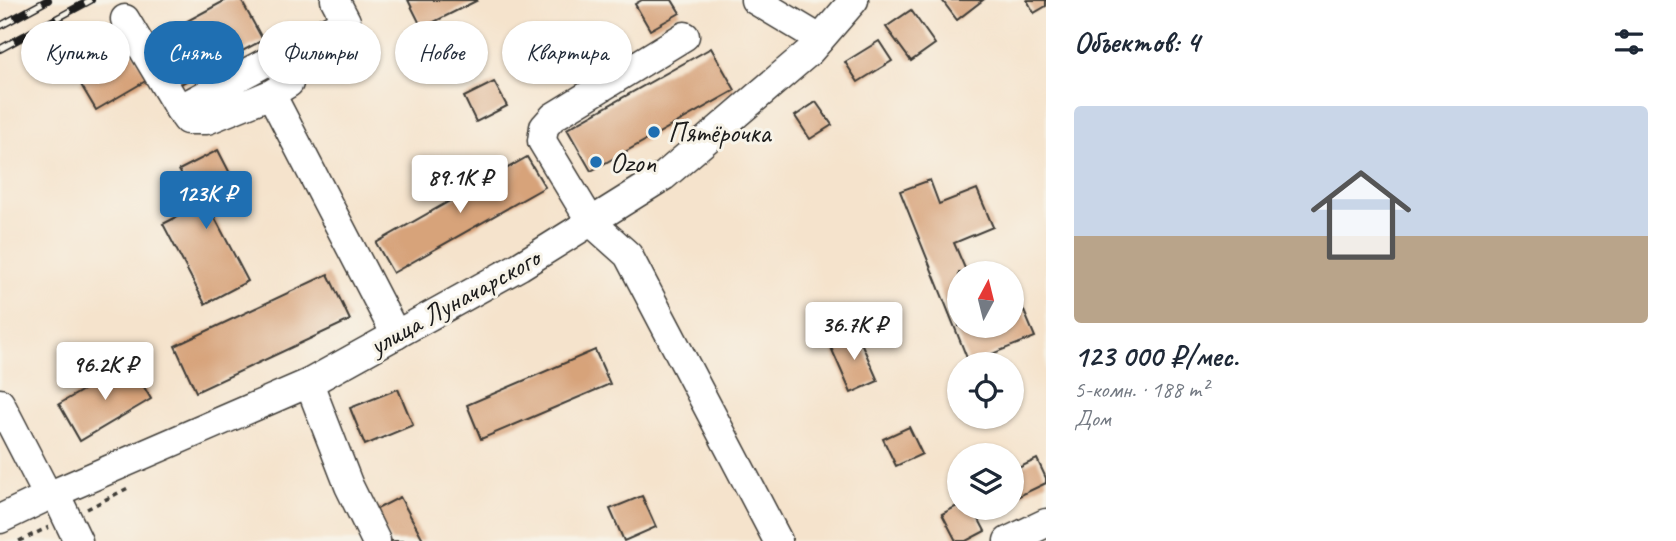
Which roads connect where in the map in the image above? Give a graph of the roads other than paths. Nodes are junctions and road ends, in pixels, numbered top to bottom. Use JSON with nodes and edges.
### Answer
{"nodes":[{"id":1,"x":335,"y":0,"type":"edge"},
{"id":2,"x":755,"y":0,"type":"edge"},
{"id":3,"x":854,"y":0,"type":"edge"},
{"id":4,"x":125,"y":19,"type":"dead end"},
{"id":5,"x":346,"y":21,"type":"edge"},
{"id":6,"x":685,"y":36,"type":"dead end"},
{"id":7,"x":820,"y":39,"type":"junction"},
{"id":8,"x":258,"y":67,"type":"edge"},
{"id":9,"x":287,"y":84,"type":"edge"},
{"id":10,"x":271,"y":94,"type":"junction"},
{"id":11,"x":179,"y":109,"type":"junction"},
{"id":12,"x":591,"y":222,"type":"junction"},
{"id":13,"x":396,"y":335,"type":"junction"},
{"id":14,"x":310,"y":383,"type":"junction"},
{"id":15,"x":0,"y":402,"type":"edge"},
{"id":16,"x":52,"y":494,"type":"junction"},
{"id":17,"x":0,"y":519,"type":"edge"},
{"id":18,"x":1046,"y":523,"type":"edge"},
{"id":19,"x":78,"y":541,"type":"edge"},
{"id":20,"x":376,"y":541,"type":"edge"},
{"id":21,"x":778,"y":541,"type":"edge"},
{"id":22,"x":1008,"y":541,"type":"edge"}],
"edges":[{"from":1,"to":5,"type":"street"},
{"from":2,"to":7,"type":"street"},
{"from":3,"to":7,"type":"street","name":"улица Луначарского"},
{"from":4,"to":11,"type":"street"},
{"from":6,"to":12,"type":"street"},
{"from":7,"to":12,"type":"street","name":"улица Луначарского"},
{"from":8,"to":11,"type":"street"},
{"from":9,"to":10,"type":"street"},
{"from":10,"to":11,"type":"street"},
{"from":10,"to":13,"type":"street"},
{"from":12,"to":13,"type":"street","name":"улица Луначарского"},
{"from":12,"to":21,"type":"street"},
{"from":13,"to":14,"type":"street","name":"улица Луначарского"},
{"from":14,"to":16,"type":"street","name":"улица Луначарского"},
{"from":14,"to":20,"type":"street"},
{"from":15,"to":16,"type":"street"},
{"from":16,"to":17,"type":"street","name":"улица Луначарского"},
{"from":16,"to":19,"type":"street"},
{"from":18,"to":22,"type":"street"}]}
